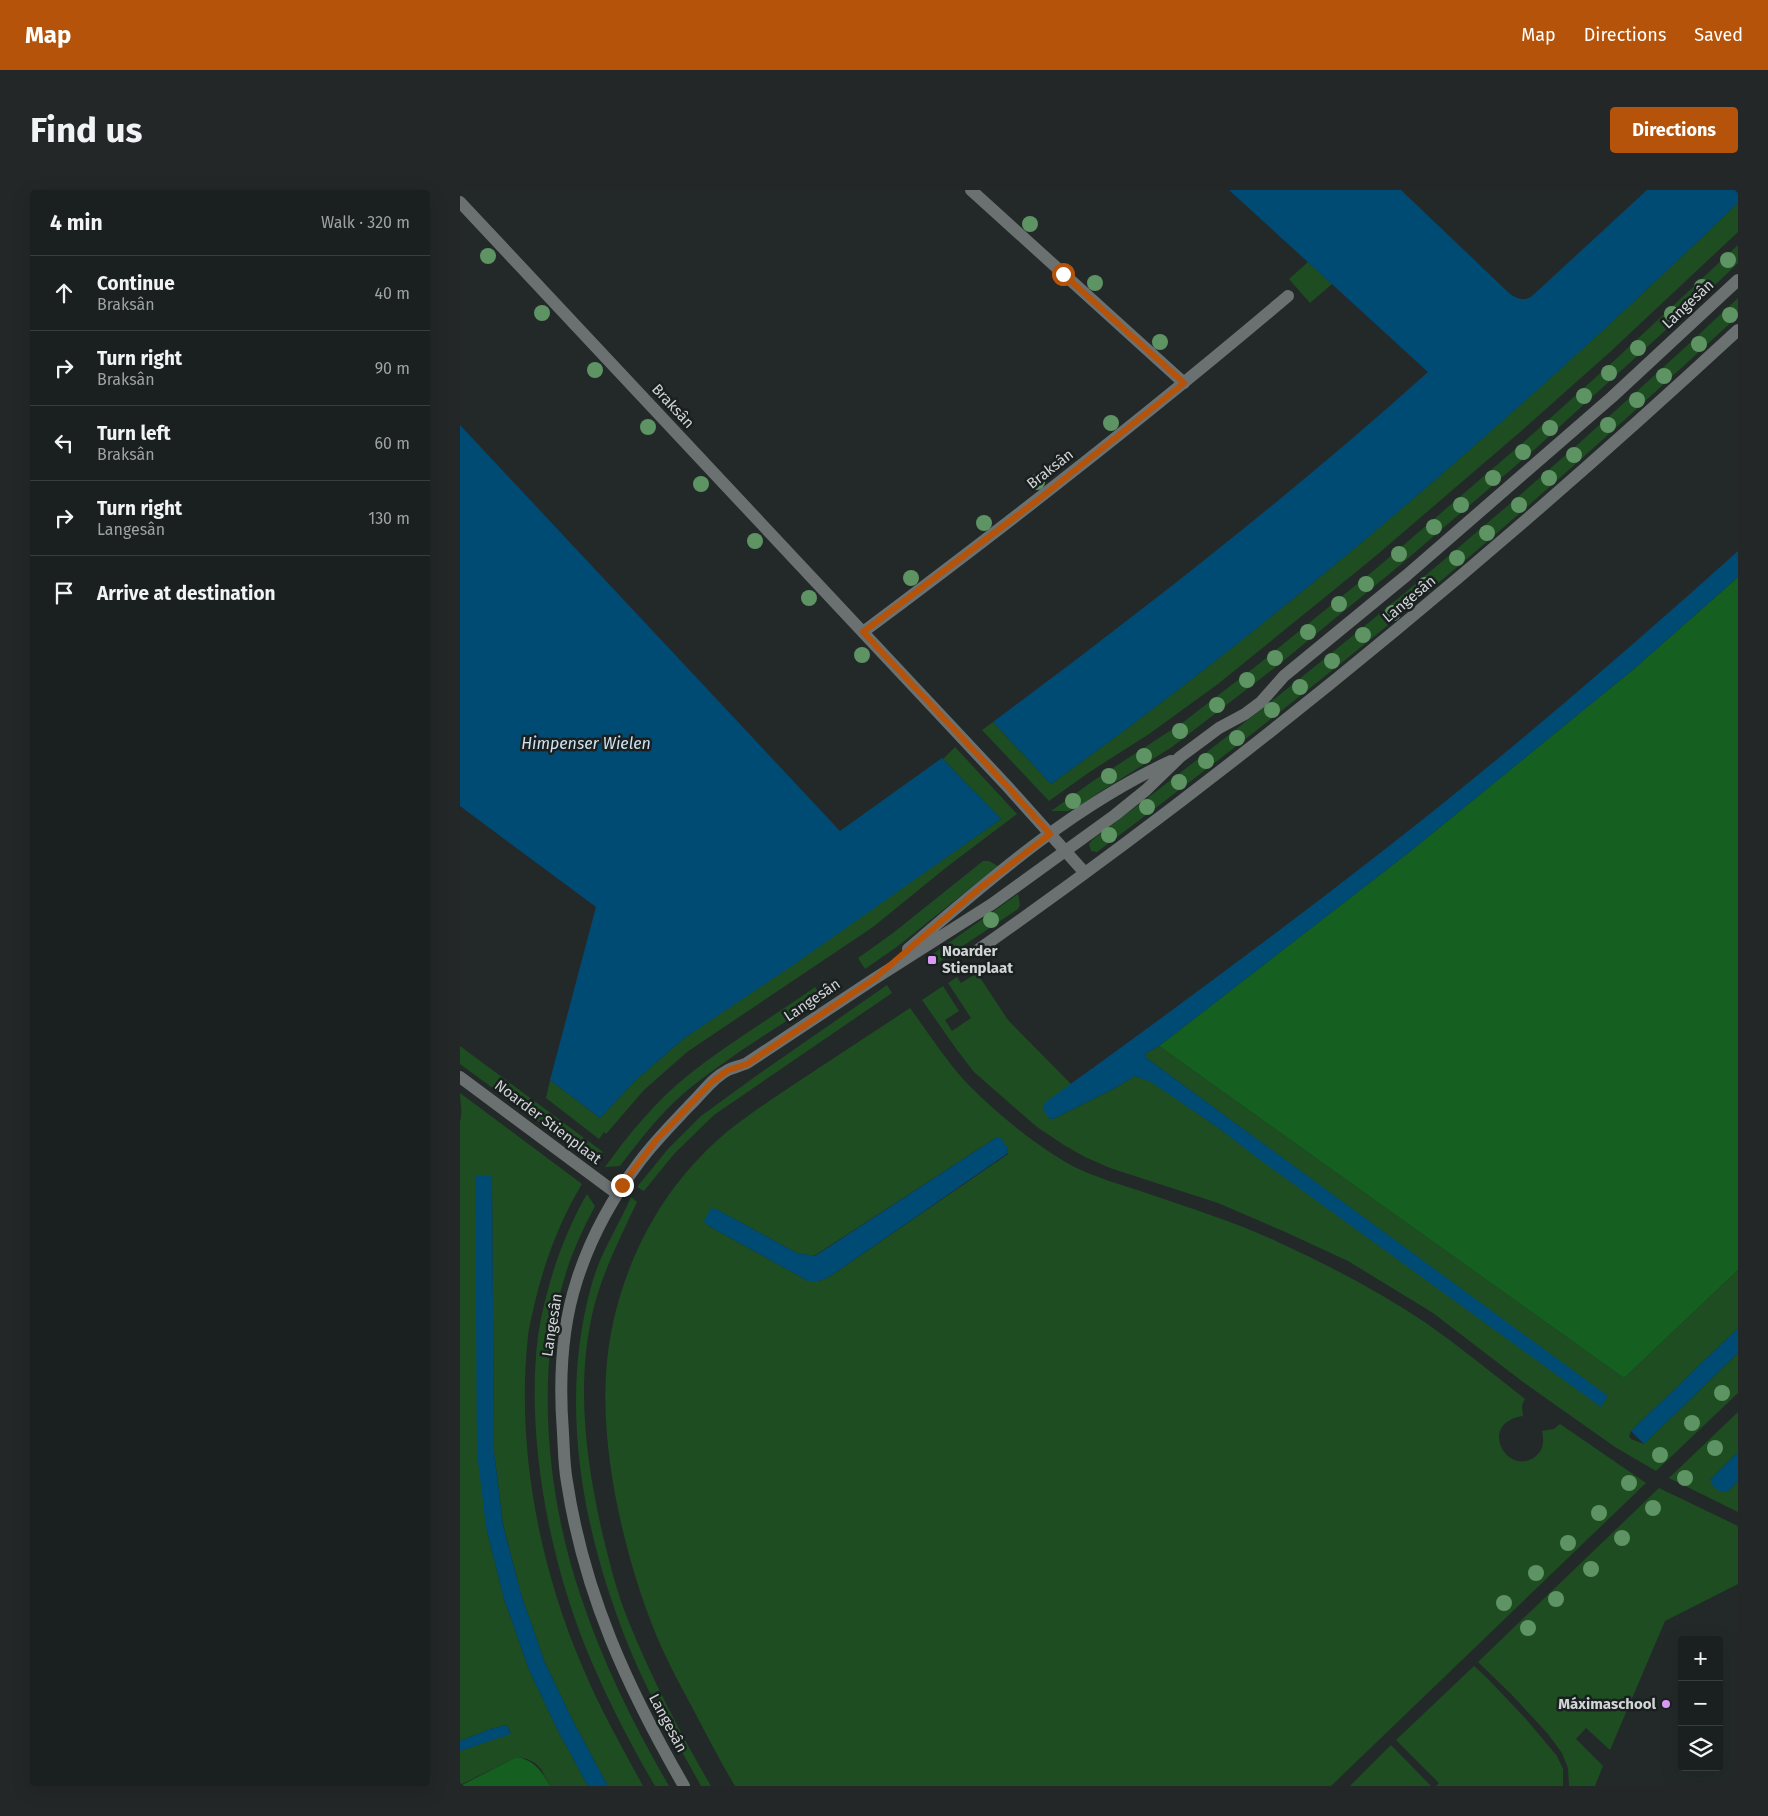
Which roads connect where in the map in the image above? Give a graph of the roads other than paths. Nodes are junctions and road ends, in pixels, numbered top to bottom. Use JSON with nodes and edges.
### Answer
{"nodes":[{"id":1,"x":971,"y":190,"type":"edge"},
{"id":2,"x":460,"y":202,"type":"edge"},
{"id":3,"x":1738,"y":280,"type":"edge"},
{"id":4,"x":1288,"y":296,"type":"dead end"},
{"id":5,"x":1738,"y":330,"type":"edge"},
{"id":6,"x":1184,"y":383,"type":"junction"},
{"id":7,"x":863,"y":632,"type":"junction"},
{"id":8,"x":1180,"y":757,"type":"junction"},
{"id":9,"x":1050,"y":834,"type":"junction"},
{"id":10,"x":1065,"y":851,"type":"junction"},
{"id":11,"x":1085,"y":873,"type":"junction"},
{"id":12,"x":978,"y":950,"type":"dead end"},
{"id":13,"x":874,"y":979,"type":"junction"},
{"id":14,"x":460,"y":1077,"type":"edge"},
{"id":15,"x":616,"y":1194,"type":"junction"},
{"id":16,"x":684,"y":1786,"type":"edge"}],
"edges":[{"from":1,"to":6,"type":"street"},
{"from":2,"to":7,"type":"street","name":"Braksân"},
{"from":3,"to":8,"type":"street","name":"Langesân"},
{"from":4,"to":6,"type":"street","name":"Braksân"},
{"from":5,"to":11,"type":"street","name":"Langesân"},
{"from":6,"to":7,"type":"street","name":"Braksân"},
{"from":7,"to":9,"type":"street","name":"Braksân"},
{"from":8,"to":9,"type":"street","name":"Langesân"},
{"from":8,"to":10,"type":"street","name":"Langesân"},
{"from":9,"to":10,"type":"street"},
{"from":9,"to":13,"type":"street","name":"Langesân"},
{"from":10,"to":11,"type":"street"},
{"from":10,"to":13,"type":"street","name":"Langesân"},
{"from":11,"to":12,"type":"street","name":"Langesân"},
{"from":13,"to":15,"type":"street","name":"Langesân"},
{"from":14,"to":15,"type":"street","name":"Noarder Stienplaat"},
{"from":15,"to":16,"type":"street","name":"Langesân"}]}
